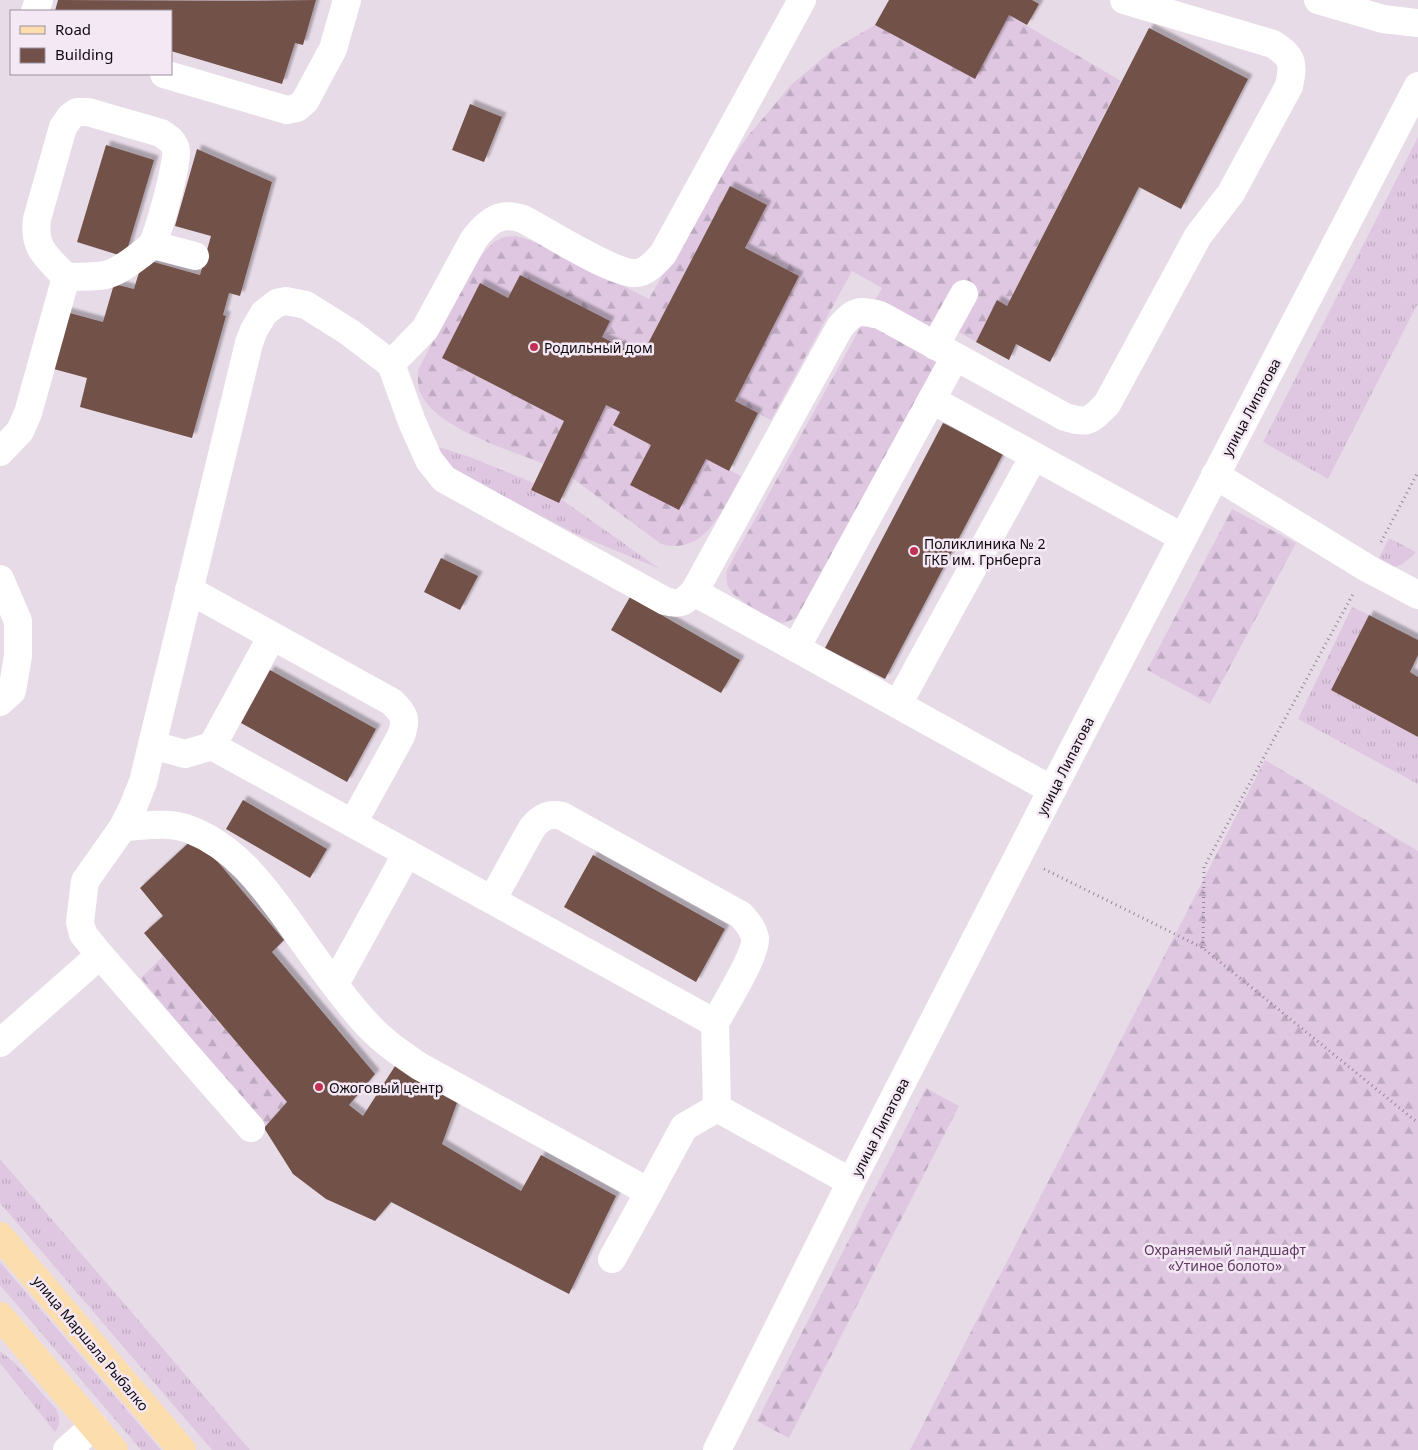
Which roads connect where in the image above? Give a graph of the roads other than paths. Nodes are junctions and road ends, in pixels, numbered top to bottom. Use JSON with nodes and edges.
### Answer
{"nodes":[{"id":1,"x":348,"y":0,"type":"edge"},
{"id":2,"x":802,"y":0,"type":"edge"},
{"id":3,"x":1124,"y":0,"type":"edge"},
{"id":4,"x":1318,"y":0,"type":"edge"},
{"id":5,"x":1418,"y":23,"type":"edge"},
{"id":6,"x":167,"y":75,"type":"edge"},
{"id":7,"x":1418,"y":86,"type":"edge"},
{"id":8,"x":153,"y":244,"type":"junction"},
{"id":9,"x":195,"y":256,"type":"dead end"},
{"id":10,"x":66,"y":277,"type":"junction"},
{"id":11,"x":964,"y":294,"type":"dead end"},
{"id":12,"x":945,"y":351,"type":"junction"},
{"id":13,"x":392,"y":364,"type":"junction"},
{"id":14,"x":932,"y":400,"type":"junction"},
{"id":15,"x":0,"y":452,"type":"edge"},
{"id":16,"x":1034,"y":456,"type":"junction"},
{"id":17,"x":1215,"y":475,"type":"junction"},
{"id":18,"x":1182,"y":538,"type":"junction"},
{"id":19,"x":0,"y":579,"type":"edge"},
{"id":20,"x":189,"y":590,"type":"junction"},
{"id":21,"x":694,"y":592,"type":"junction"},
{"id":22,"x":1418,"y":595,"type":"edge"},
{"id":23,"x":272,"y":636,"type":"junction"},
{"id":24,"x":796,"y":648,"type":"junction"},
{"id":25,"x":0,"y":702,"type":"edge"},
{"id":26,"x":898,"y":704,"type":"junction"},
{"id":27,"x":152,"y":746,"type":"junction"},
{"id":28,"x":212,"y":746,"type":"junction"},
{"id":29,"x":1052,"y":790,"type":"junction"},
{"id":30,"x":353,"y":824,"type":"junction"},
{"id":31,"x":123,"y":827,"type":"junction"},
{"id":32,"x":407,"y":853,"type":"junction"},
{"id":33,"x":492,"y":900,"type":"junction"},
{"id":34,"x":100,"y":955,"type":"junction"},
{"id":35,"x":335,"y":984,"type":"junction"},
{"id":36,"x":715,"y":1023,"type":"junction"},
{"id":37,"x":0,"y":1043,"type":"edge"},
{"id":38,"x":717,"y":1108,"type":"junction"},
{"id":39,"x":251,"y":1128,"type":"dead end"},
{"id":40,"x":851,"y":1182,"type":"junction"},
{"id":41,"x":648,"y":1192,"type":"junction"},
{"id":42,"x":0,"y":1236,"type":"edge"},
{"id":43,"x":612,"y":1259,"type":"dead end"},
{"id":44,"x":0,"y":1316,"type":"edge"},
{"id":45,"x":94,"y":1426,"type":"junction"},
{"id":46,"x":67,"y":1450,"type":"edge"},
{"id":47,"x":114,"y":1450,"type":"edge"},
{"id":48,"x":182,"y":1450,"type":"edge"},
{"id":49,"x":717,"y":1450,"type":"edge"}],
"edges":[{"from":1,"to":6,"type":"street"},
{"from":2,"to":13,"type":"street"},
{"from":3,"to":12,"type":"street"},
{"from":4,"to":5,"type":"street"},
{"from":7,"to":17,"type":"street","name":"улица Липатова"},
{"from":8,"to":9,"type":"street"},
{"from":8,"to":10,"type":"street"},
{"from":8,"to":10,"type":"street"},
{"from":10,"to":15,"type":"street"},
{"from":11,"to":12,"type":"street"},
{"from":12,"to":14,"type":"street"},
{"from":12,"to":21,"type":"street"},
{"from":13,"to":20,"type":"street"},
{"from":13,"to":21,"type":"street"},
{"from":14,"to":16,"type":"street"},
{"from":14,"to":24,"type":"street"},
{"from":16,"to":18,"type":"street"},
{"from":16,"to":26,"type":"street"},
{"from":17,"to":18,"type":"street","name":"улица Липатова"},
{"from":17,"to":22,"type":"street"},
{"from":18,"to":29,"type":"street","name":"улица Липатова"},
{"from":19,"to":25,"type":"street"},
{"from":20,"to":23,"type":"street"},
{"from":20,"to":27,"type":"street"},
{"from":21,"to":24,"type":"street"},
{"from":23,"to":28,"type":"street"},
{"from":23,"to":30,"type":"street"},
{"from":24,"to":26,"type":"street"},
{"from":26,"to":29,"type":"street"},
{"from":27,"to":28,"type":"street"},
{"from":27,"to":31,"type":"street"},
{"from":28,"to":30,"type":"street"},
{"from":29,"to":40,"type":"street","name":"улица Липатова"},
{"from":30,"to":32,"type":"street"},
{"from":31,"to":34,"type":"street"},
{"from":31,"to":35,"type":"street"},
{"from":32,"to":33,"type":"street"},
{"from":32,"to":35,"type":"street"},
{"from":33,"to":36,"type":"street"},
{"from":33,"to":36,"type":"street"},
{"from":34,"to":37,"type":"street"},
{"from":34,"to":39,"type":"street"},
{"from":35,"to":41,"type":"street"},
{"from":36,"to":38,"type":"street"},
{"from":38,"to":40,"type":"street"},
{"from":38,"to":41,"type":"street"},
{"from":40,"to":49,"type":"street","name":"улица Липатова"},
{"from":41,"to":43,"type":"street"},
{"from":42,"to":48,"type":"main road","name":"улица Маршала Рыбалко"},
{"from":44,"to":45,"type":"main road"},
{"from":45,"to":46,"type":"street"},
{"from":45,"to":47,"type":"main road"}]}
